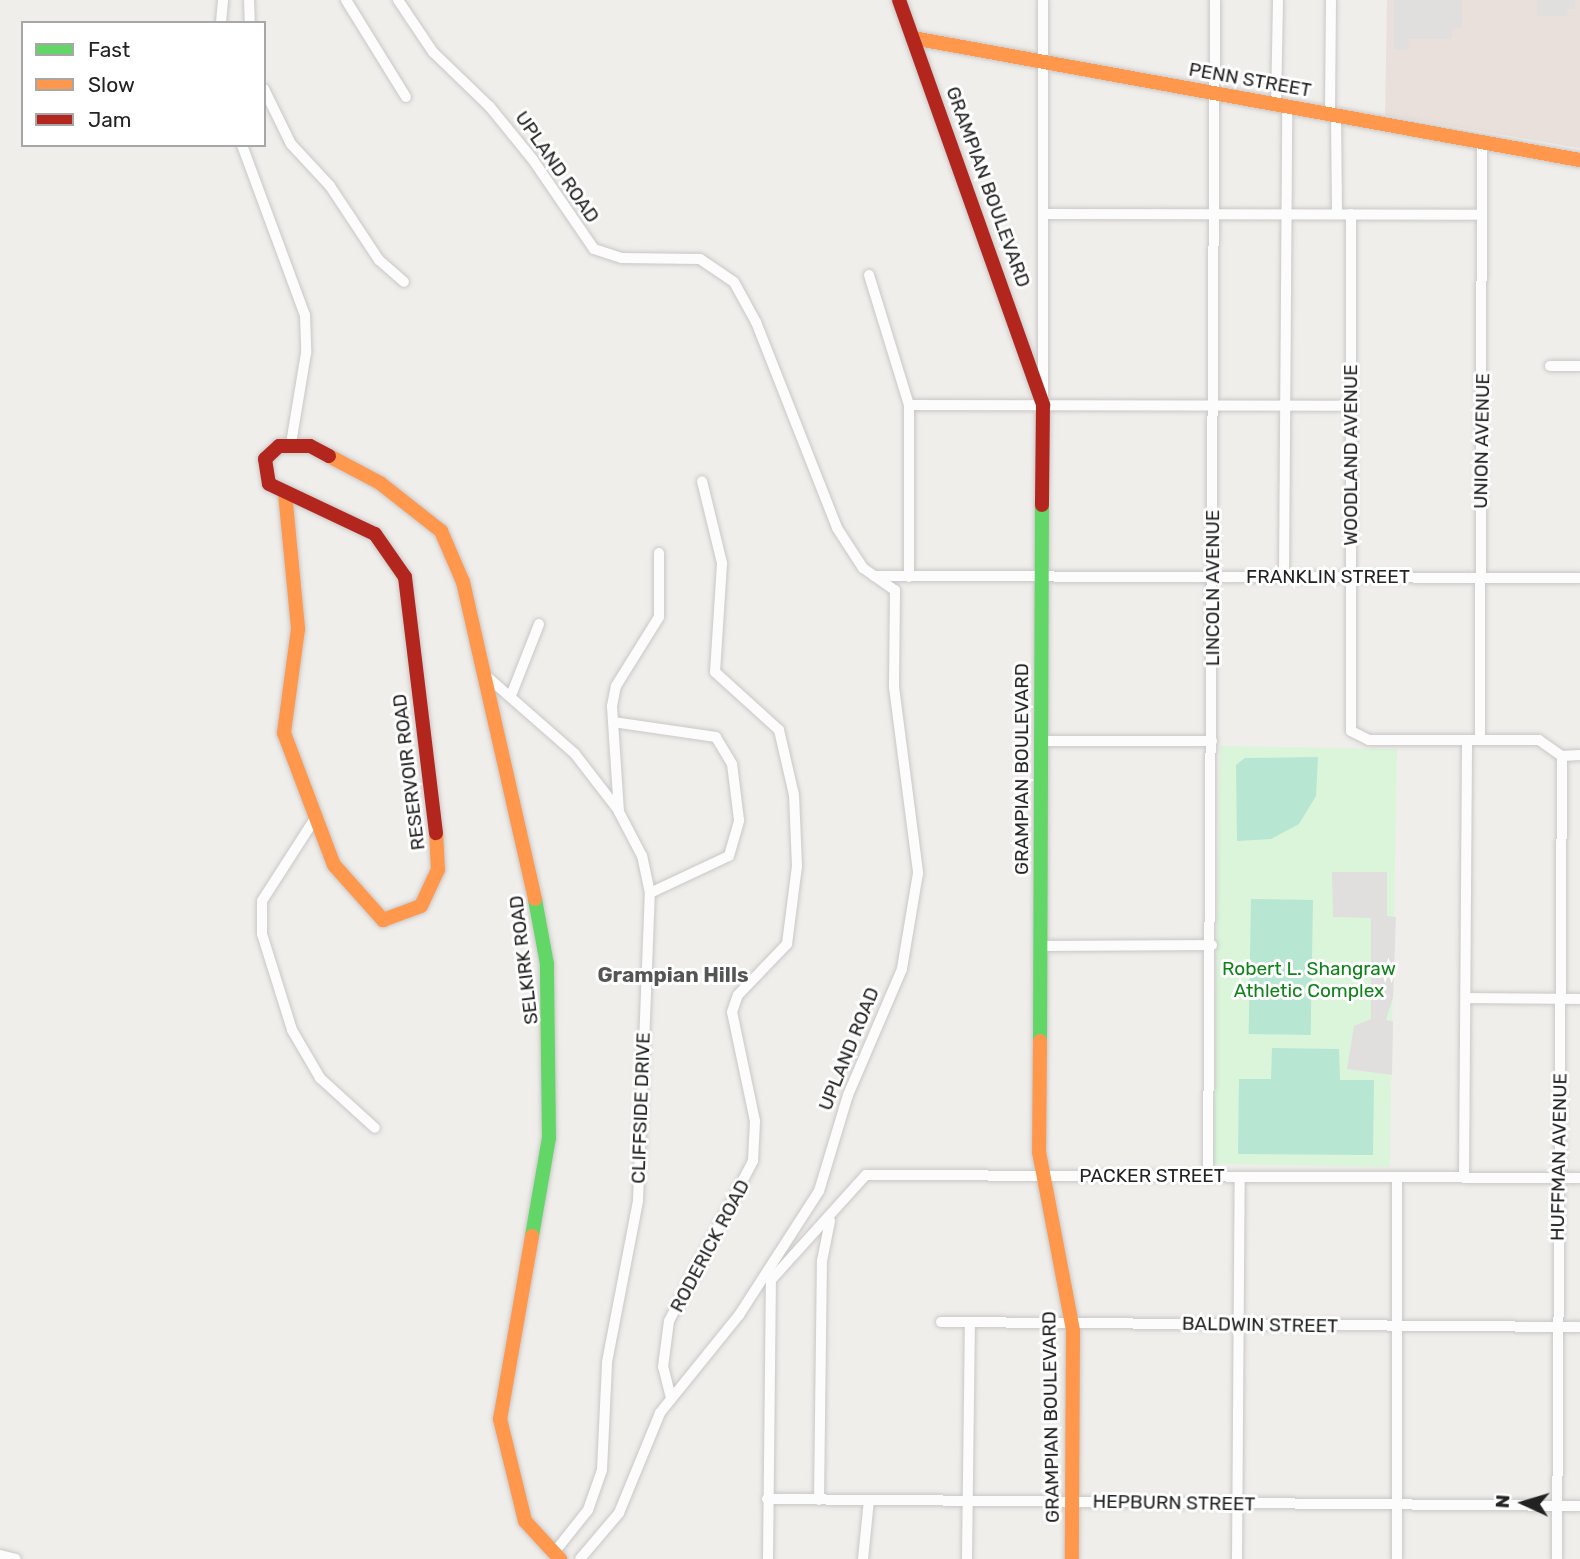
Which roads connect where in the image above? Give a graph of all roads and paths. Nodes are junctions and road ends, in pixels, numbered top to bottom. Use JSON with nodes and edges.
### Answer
{"nodes":[{"id":1,"x":223,"y":0,"type":"edge"},
{"id":2,"x":249,"y":0,"type":"edge"},
{"id":3,"x":346,"y":0,"type":"edge"},
{"id":4,"x":398,"y":0,"type":"edge"},
{"id":5,"x":899,"y":0,"type":"edge"},
{"id":6,"x":1043,"y":0,"type":"edge"},
{"id":7,"x":1215,"y":0,"type":"edge"},
{"id":8,"x":1278,"y":0,"type":"edge"},
{"id":9,"x":1331,"y":0,"type":"edge"},
{"id":10,"x":220,"y":21,"type":"edge"},
{"id":11,"x":250,"y":21,"type":"edge"},
{"id":12,"x":913,"y":38,"type":"junction"},
{"id":13,"x":1044,"y":63,"type":"junction"},
{"id":14,"x":266,"y":93,"type":"edge"},
{"id":15,"x":1214,"y":93,"type":"junction"},
{"id":16,"x":406,"y":97,"type":"dead end"},
{"id":17,"x":1282,"y":105,"type":"junction"},
{"id":18,"x":1333,"y":114,"type":"junction"},
{"id":19,"x":1482,"y":142,"type":"junction"},
{"id":20,"x":243,"y":147,"type":"edge"},
{"id":21,"x":1580,"y":160,"type":"edge"},
{"id":22,"x":1045,"y":214,"type":"junction"},
{"id":23,"x":1214,"y":214,"type":"junction"},
{"id":24,"x":1351,"y":214,"type":"junction"},
{"id":25,"x":1286,"y":215,"type":"junction"},
{"id":26,"x":1337,"y":215,"type":"junction"},
{"id":27,"x":1482,"y":215,"type":"junction"},
{"id":28,"x":869,"y":275,"type":"dead end"},
{"id":29,"x":404,"y":282,"type":"dead end"},
{"id":30,"x":1550,"y":366,"type":"dead end"},
{"id":31,"x":1580,"y":366,"type":"edge"},
{"id":32,"x":909,"y":405,"type":"junction"},
{"id":33,"x":1042,"y":405,"type":"junction"},
{"id":34,"x":1213,"y":405,"type":"junction"},
{"id":35,"x":1286,"y":405,"type":"junction"},
{"id":36,"x":1351,"y":406,"type":"junction"},
{"id":37,"x":291,"y":444,"type":"junction"},
{"id":38,"x":702,"y":481,"type":"dead end"},
{"id":39,"x":285,"y":493,"type":"junction"},
{"id":40,"x":659,"y":553,"type":"dead end"},
{"id":41,"x":873,"y":576,"type":"junction"},
{"id":42,"x":909,"y":576,"type":"junction"},
{"id":43,"x":1042,"y":576,"type":"junction"},
{"id":44,"x":1213,"y":577,"type":"junction"},
{"id":45,"x":1284,"y":577,"type":"junction"},
{"id":46,"x":1350,"y":578,"type":"junction"},
{"id":47,"x":1480,"y":578,"type":"junction"},
{"id":48,"x":1580,"y":578,"type":"edge"},
{"id":49,"x":539,"y":624,"type":"dead end"},
{"id":50,"x":484,"y":674,"type":"junction"},
{"id":51,"x":512,"y":693,"type":"junction"},
{"id":52,"x":613,"y":722,"type":"junction"},
{"id":53,"x":1041,"y":740,"type":"junction"},
{"id":54,"x":1467,"y":740,"type":"junction"},
{"id":55,"x":1480,"y":740,"type":"junction"},
{"id":56,"x":1212,"y":741,"type":"junction"},
{"id":57,"x":1580,"y":754,"type":"edge"},
{"id":58,"x":1562,"y":756,"type":"junction"},
{"id":59,"x":619,"y":812,"type":"junction"},
{"id":60,"x":314,"y":820,"type":"junction"},
{"id":61,"x":650,"y":893,"type":"junction"},
{"id":62,"x":1212,"y":945,"type":"junction"},
{"id":63,"x":1040,"y":946,"type":"junction"},
{"id":64,"x":1466,"y":998,"type":"junction"},
{"id":65,"x":1560,"y":999,"type":"junction"},
{"id":66,"x":1580,"y":999,"type":"edge"},
{"id":67,"x":375,"y":1128,"type":"dead end"},
{"id":68,"x":1041,"y":1176,"type":"junction"},
{"id":69,"x":1208,"y":1177,"type":"junction"},
{"id":70,"x":1240,"y":1177,"type":"junction"},
{"id":71,"x":1397,"y":1178,"type":"junction"},
{"id":72,"x":1464,"y":1178,"type":"junction"},
{"id":73,"x":1558,"y":1178,"type":"junction"},
{"id":74,"x":1580,"y":1178,"type":"edge"},
{"id":75,"x":831,"y":1216,"type":"junction"},
{"id":76,"x":772,"y":1268,"type":"junction"},
{"id":77,"x":771,"y":1280,"type":"junction"},
{"id":78,"x":941,"y":1322,"type":"dead end"},
{"id":79,"x":970,"y":1324,"type":"junction"},
{"id":80,"x":1073,"y":1324,"type":"junction"},
{"id":81,"x":1238,"y":1324,"type":"junction"},
{"id":82,"x":1397,"y":1326,"type":"junction"},
{"id":83,"x":1557,"y":1327,"type":"junction"},
{"id":84,"x":1580,"y":1327,"type":"edge"},
{"id":85,"x":671,"y":1398,"type":"junction"},
{"id":86,"x":767,"y":1499,"type":"junction"},
{"id":87,"x":819,"y":1500,"type":"junction"},
{"id":88,"x":869,"y":1500,"type":"junction"},
{"id":89,"x":968,"y":1501,"type":"junction"},
{"id":90,"x":1072,"y":1501,"type":"junction"},
{"id":91,"x":1237,"y":1503,"type":"junction"},
{"id":92,"x":1397,"y":1505,"type":"junction"},
{"id":93,"x":1557,"y":1506,"type":"junction"},
{"id":94,"x":1580,"y":1506,"type":"edge"},
{"id":95,"x":0,"y":1555,"type":"edge"},
{"id":96,"x":556,"y":1557,"type":"edge"},
{"id":97,"x":16,"y":1559,"type":"edge"},
{"id":98,"x":580,"y":1559,"type":"edge"},
{"id":99,"x":768,"y":1559,"type":"edge"},
{"id":100,"x":863,"y":1559,"type":"edge"},
{"id":101,"x":967,"y":1559,"type":"edge"},
{"id":102,"x":1072,"y":1559,"type":"edge"},
{"id":103,"x":1237,"y":1559,"type":"edge"},
{"id":104,"x":1396,"y":1559,"type":"edge"},
{"id":105,"x":1557,"y":1559,"type":"edge"}],
"edges":[{"from":1,"to":10,"type":"street"},
{"from":2,"to":11,"type":"street"},
{"from":3,"to":16,"type":"street"},
{"from":4,"to":41,"type":"street","name":"UPLAND ROAD"},
{"from":5,"to":12,"type":"street","name":"GRAMPIAN BOULEVARD"},
{"from":6,"to":13,"type":"street"},
{"from":7,"to":15,"type":"street","name":"LINCOLN AVENUE"},
{"from":8,"to":17,"type":"street"},
{"from":9,"to":18,"type":"street"},
{"from":12,"to":13,"type":"street","name":"PENN STREET"},
{"from":12,"to":33,"type":"street","name":"GRAMPIAN BOULEVARD"},
{"from":13,"to":15,"type":"street","name":"PENN STREET"},
{"from":13,"to":22,"type":"street"},
{"from":14,"to":29,"type":"street"},
{"from":15,"to":17,"type":"street","name":"PENN STREET"},
{"from":15,"to":23,"type":"street","name":"LINCOLN AVENUE"},
{"from":17,"to":18,"type":"street","name":"PENN STREET"},
{"from":17,"to":25,"type":"street"},
{"from":18,"to":19,"type":"street","name":"PENN STREET"},
{"from":18,"to":26,"type":"street"},
{"from":19,"to":21,"type":"street","name":"PENN STREET"},
{"from":19,"to":27,"type":"street","name":"UNION AVENUE"},
{"from":20,"to":37,"type":"street"},
{"from":22,"to":23,"type":"street"},
{"from":22,"to":33,"type":"street"},
{"from":23,"to":25,"type":"street"},
{"from":23,"to":34,"type":"street","name":"LINCOLN AVENUE"},
{"from":24,"to":26,"type":"street"},
{"from":24,"to":27,"type":"street"},
{"from":24,"to":36,"type":"street","name":"WOODLAND AVENUE"},
{"from":25,"to":26,"type":"street"},
{"from":25,"to":35,"type":"street"},
{"from":27,"to":47,"type":"street","name":"UNION AVENUE"},
{"from":28,"to":32,"type":"street"},
{"from":30,"to":31,"type":"street"},
{"from":32,"to":33,"type":"street"},
{"from":32,"to":42,"type":"street"},
{"from":33,"to":34,"type":"street"},
{"from":33,"to":43,"type":"street","name":"GRAMPIAN BOULEVARD"},
{"from":34,"to":35,"type":"street"},
{"from":34,"to":44,"type":"street","name":"LINCOLN AVENUE"},
{"from":35,"to":36,"type":"street"},
{"from":35,"to":45,"type":"street"},
{"from":36,"to":46,"type":"street","name":"WOODLAND AVENUE"},
{"from":37,"to":39,"type":"street","name":"RESERVOIR ROAD"},
{"from":37,"to":50,"type":"street","name":"SELKIRK ROAD"},
{"from":38,"to":85,"type":"street","name":"RODERICK ROAD"},
{"from":39,"to":60,"type":"street","name":"RESERVOIR ROAD"},
{"from":39,"to":60,"type":"street","name":"RESERVOIR ROAD"},
{"from":40,"to":52,"type":"street"},
{"from":41,"to":42,"type":"street"},
{"from":41,"to":76,"type":"street","name":"UPLAND ROAD"},
{"from":42,"to":43,"type":"street","name":"FRANKLIN STREET"},
{"from":43,"to":44,"type":"street","name":"FRANKLIN STREET"},
{"from":43,"to":53,"type":"street","name":"GRAMPIAN BOULEVARD"},
{"from":44,"to":45,"type":"street","name":"FRANKLIN STREET"},
{"from":44,"to":56,"type":"street","name":"LINCOLN AVENUE"},
{"from":45,"to":46,"type":"street","name":"FRANKLIN STREET"},
{"from":46,"to":47,"type":"street","name":"FRANKLIN STREET"},
{"from":46,"to":54,"type":"street","name":"WOODLAND AVENUE"},
{"from":47,"to":48,"type":"street","name":"FRANKLIN STREET"},
{"from":47,"to":55,"type":"street","name":"UNION AVENUE"},
{"from":49,"to":51,"type":"street"},
{"from":50,"to":51,"type":"street"},
{"from":50,"to":96,"type":"street","name":"SELKIRK ROAD"},
{"from":51,"to":59,"type":"street"},
{"from":52,"to":59,"type":"street"},
{"from":52,"to":61,"type":"street"},
{"from":53,"to":56,"type":"street"},
{"from":53,"to":63,"type":"street","name":"GRAMPIAN BOULEVARD"},
{"from":54,"to":55,"type":"street"},
{"from":54,"to":64,"type":"street"},
{"from":55,"to":58,"type":"street"},
{"from":56,"to":62,"type":"street","name":"LINCOLN AVENUE"},
{"from":57,"to":58,"type":"street"},
{"from":58,"to":65,"type":"street","name":"HUFFMAN AVENUE"},
{"from":59,"to":61,"type":"street","name":"CLIFFSIDE DRIVE"},
{"from":60,"to":67,"type":"street"},
{"from":61,"to":96,"type":"street","name":"CLIFFSIDE DRIVE"},
{"from":62,"to":63,"type":"street"},
{"from":62,"to":69,"type":"street","name":"LINCOLN AVENUE"},
{"from":63,"to":68,"type":"street","name":"GRAMPIAN BOULEVARD"},
{"from":64,"to":65,"type":"street"},
{"from":64,"to":72,"type":"street"},
{"from":65,"to":66,"type":"street"},
{"from":65,"to":73,"type":"street","name":"HUFFMAN AVENUE"},
{"from":68,"to":69,"type":"street","name":"PACKER STREET"},
{"from":68,"to":75,"type":"street","name":"PACKER STREET"},
{"from":68,"to":80,"type":"street","name":"GRAMPIAN BOULEVARD"},
{"from":69,"to":70,"type":"street","name":"PACKER STREET"},
{"from":70,"to":71,"type":"street","name":"PACKER STREET"},
{"from":70,"to":81,"type":"street"},
{"from":71,"to":72,"type":"street","name":"PACKER STREET"},
{"from":71,"to":82,"type":"street"},
{"from":72,"to":73,"type":"street","name":"PACKER STREET"},
{"from":73,"to":74,"type":"street","name":"PACKER STREET"},
{"from":73,"to":83,"type":"street","name":"HUFFMAN AVENUE"},
{"from":75,"to":77,"type":"street","name":"PACKER STREET"},
{"from":75,"to":87,"type":"street"},
{"from":76,"to":77,"type":"street"},
{"from":76,"to":85,"type":"street","name":"UPLAND ROAD"},
{"from":77,"to":86,"type":"street"},
{"from":78,"to":79,"type":"street","name":"BALDWIN STREET"},
{"from":79,"to":80,"type":"street","name":"BALDWIN STREET"},
{"from":79,"to":89,"type":"street"},
{"from":80,"to":81,"type":"street","name":"BALDWIN STREET"},
{"from":80,"to":90,"type":"street","name":"GRAMPIAN BOULEVARD"},
{"from":81,"to":82,"type":"street","name":"BALDWIN STREET"},
{"from":81,"to":91,"type":"street"},
{"from":82,"to":83,"type":"street","name":"BALDWIN STREET"},
{"from":82,"to":92,"type":"street"},
{"from":83,"to":84,"type":"street","name":"BALDWIN STREET"},
{"from":83,"to":93,"type":"street","name":"HUFFMAN AVENUE"},
{"from":85,"to":98,"type":"street","name":"UPLAND ROAD"},
{"from":86,"to":87,"type":"street","name":"HEPBURN STREET"},
{"from":86,"to":99,"type":"street"},
{"from":87,"to":88,"type":"street","name":"HEPBURN STREET"},
{"from":88,"to":89,"type":"street","name":"HEPBURN STREET"},
{"from":88,"to":100,"type":"street"},
{"from":89,"to":90,"type":"street","name":"HEPBURN STREET"},
{"from":89,"to":101,"type":"street"},
{"from":90,"to":91,"type":"street","name":"HEPBURN STREET"},
{"from":90,"to":102,"type":"street","name":"GRAMPIAN BOULEVARD"},
{"from":91,"to":92,"type":"street","name":"HEPBURN STREET"},
{"from":91,"to":103,"type":"street"},
{"from":92,"to":93,"type":"street","name":"HEPBURN STREET"},
{"from":92,"to":104,"type":"street"},
{"from":93,"to":94,"type":"street","name":"HEPBURN STREET"},
{"from":93,"to":105,"type":"street","name":"HUFFMAN AVENUE"},
{"from":95,"to":97,"type":"street"}]}
